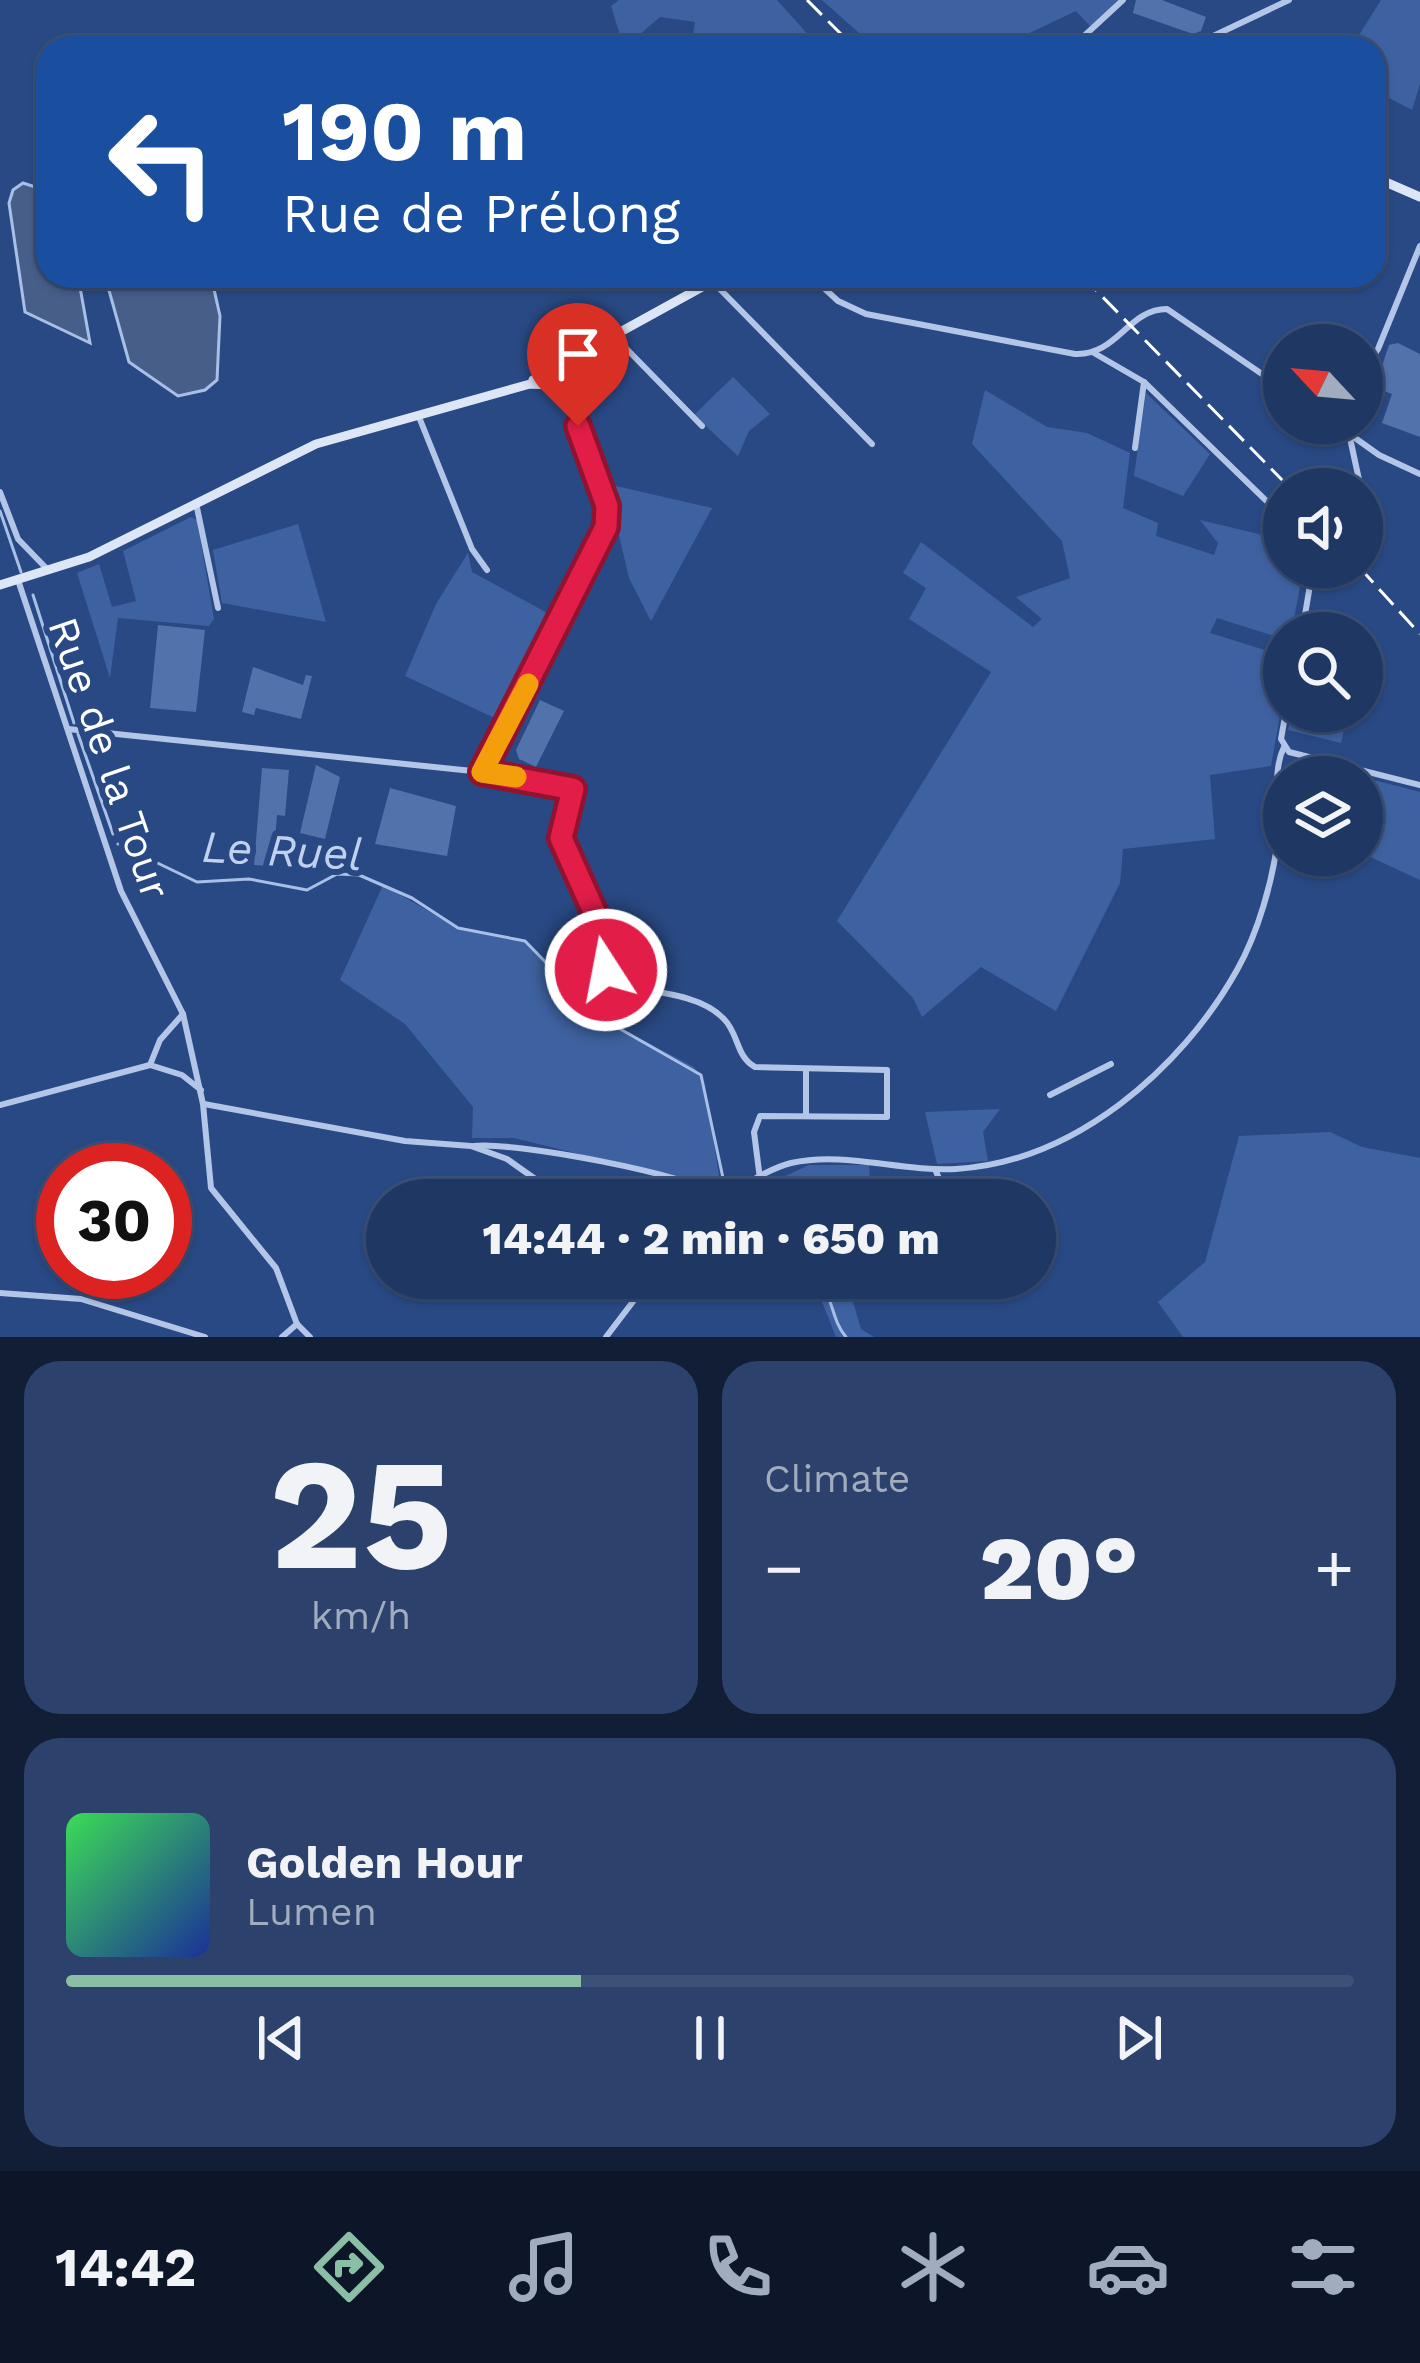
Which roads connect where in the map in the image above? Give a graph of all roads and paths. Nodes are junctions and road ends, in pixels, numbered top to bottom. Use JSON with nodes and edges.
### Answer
{"nodes":[{"id":1,"x":1123,"y":0,"type":"edge"},
{"id":2,"x":1289,"y":0,"type":"edge"},
{"id":3,"x":1084,"y":36,"type":"edge"},
{"id":4,"x":1213,"y":36,"type":"edge"},
{"id":5,"x":1386,"y":182,"type":"edge"},
{"id":6,"x":1420,"y":197,"type":"edge"},
{"id":7,"x":1420,"y":246,"type":"edge"},
{"id":8,"x":1417,"y":261,"type":"edge"},
{"id":9,"x":701,"y":288,"type":"edge"},
{"id":10,"x":725,"y":288,"type":"edge"},
{"id":11,"x":826,"y":288,"type":"edge"},
{"id":12,"x":610,"y":338,"type":"junction"},
{"id":13,"x":1383,"y":338,"type":"edge"},
{"id":14,"x":1109,"y":346,"type":"junction"},
{"id":15,"x":1094,"y":353,"type":"junction"},
{"id":16,"x":568,"y":362,"type":"junction"},
{"id":17,"x":1116,"y":362,"type":"junction"},
{"id":18,"x":555,"y":367,"type":"junction"},
{"id":19,"x":1263,"y":375,"type":"edge"},
{"id":20,"x":575,"y":377,"type":"junction"},
{"id":21,"x":1144,"y":382,"type":"junction"},
{"id":22,"x":559,"y":385,"type":"junction"},
{"id":23,"x":512,"y":391,"type":"junction"},
{"id":24,"x":419,"y":417,"type":"junction"},
{"id":25,"x":578,"y":426,"type":"junction"},
{"id":26,"x":702,"y":426,"type":"dead end"},
{"id":27,"x":872,"y":444,"type":"dead end"},
{"id":28,"x":1366,"y":444,"type":"edge"},
{"id":29,"x":1135,"y":448,"type":"dead end"},
{"id":30,"x":1420,"y":474,"type":"edge"},
{"id":31,"x":0,"y":492,"type":"edge"},
{"id":32,"x":1263,"y":498,"type":"edge"},
{"id":33,"x":196,"y":503,"type":"junction"},
{"id":34,"x":34,"y":556,"type":"junction"},
{"id":35,"x":487,"y":570,"type":"dead end"},
{"id":36,"x":51,"y":573,"type":"junction"},
{"id":37,"x":34,"y":578,"type":"junction"},
{"id":38,"x":19,"y":583,"type":"junction"},
{"id":39,"x":0,"y":585,"type":"edge"},
{"id":40,"x":218,"y":608,"type":"dead end"},
{"id":41,"x":68,"y":729,"type":"junction"},
{"id":42,"x":1285,"y":732,"type":"edge"},
{"id":43,"x":1284,"y":747,"type":"junction"},
{"id":44,"x":482,"y":772,"type":"junction"},
{"id":45,"x":1420,"y":785,"type":"edge"},
{"id":46,"x":183,"y":1013,"type":"junction"},
{"id":47,"x":1111,"y":1064,"type":"dead end"},
{"id":48,"x":150,"y":1065,"type":"junction"},
{"id":49,"x":806,"y":1069,"type":"junction"},
{"id":50,"x":201,"y":1090,"type":"junction"},
{"id":51,"x":1050,"y":1095,"type":"dead end"},
{"id":52,"x":203,"y":1104,"type":"junction"},
{"id":53,"x":0,"y":1105,"type":"edge"},
{"id":54,"x":806,"y":1116,"type":"junction"},
{"id":55,"x":471,"y":1146,"type":"junction"},
{"id":56,"x":934,"y":1168,"type":"junction"},
{"id":57,"x":536,"y":1179,"type":"edge"},
{"id":58,"x":676,"y":1179,"type":"edge"},
{"id":59,"x":760,"y":1179,"type":"joint"},
{"id":60,"x":939,"y":1179,"type":"edge"},
{"id":61,"x":0,"y":1294,"type":"edge"},
{"id":62,"x":635,"y":1299,"type":"edge"},
{"id":63,"x":297,"y":1324,"type":"junction"},
{"id":64,"x":205,"y":1337,"type":"edge"},
{"id":65,"x":282,"y":1337,"type":"edge"},
{"id":66,"x":310,"y":1337,"type":"edge"},
{"id":67,"x":606,"y":1337,"type":"edge"}],
"edges":[{"from":1,"to":3,"type":"street"},
{"from":2,"to":4,"type":"street"},
{"from":5,"to":6,"type":"main road"},
{"from":7,"to":8,"type":"street"},
{"from":8,"to":13,"type":"street"},
{"from":9,"to":12,"type":"main road"},
{"from":10,"to":27,"type":"street"},
{"from":11,"to":15,"type":"street"},
{"from":12,"to":16,"type":"main road"},
{"from":12,"to":20,"type":"main road"},
{"from":12,"to":26,"type":"street"},
{"from":14,"to":15,"type":"street"},
{"from":14,"to":17,"type":"street"},
{"from":14,"to":19,"type":"street"},
{"from":15,"to":17,"type":"street"},
{"from":16,"to":18,"type":"main road"},
{"from":16,"to":20,"type":"main road"},
{"from":17,"to":21,"type":"street"},
{"from":18,"to":22,"type":"main road"},
{"from":18,"to":23,"type":"main road"},
{"from":20,"to":22,"type":"main road"},
{"from":20,"to":25,"type":"street"},
{"from":21,"to":29,"type":"street"},
{"from":21,"to":32,"type":"street"},
{"from":22,"to":23,"type":"main road"},
{"from":22,"to":25,"type":"street"},
{"from":23,"to":24,"type":"main road"},
{"from":24,"to":33,"type":"main road"},
{"from":24,"to":35,"type":"street"},
{"from":25,"to":44,"type":"street"},
{"from":28,"to":30,"type":"street"},
{"from":31,"to":34,"type":"street"},
{"from":33,"to":36,"type":"main road"},
{"from":33,"to":40,"type":"street"},
{"from":34,"to":36,"type":"street"},
{"from":34,"to":37,"type":"street"},
{"from":36,"to":37,"type":"main road"},
{"from":37,"to":38,"type":"main road"},
{"from":38,"to":39,"type":"main road"},
{"from":38,"to":41,"type":"street","name":"Rue de la Tour"},
{"from":41,"to":44,"type":"street"},
{"from":41,"to":46,"type":"street","name":"Rue de la Tour"},
{"from":42,"to":43,"type":"street"},
{"from":43,"to":45,"type":"street"},
{"from":43,"to":56,"type":"street"},
{"from":44,"to":49,"type":"street"},
{"from":46,"to":48,"type":"street"},
{"from":46,"to":50,"type":"street","name":"Rue de la Tour"},
{"from":47,"to":51,"type":"street"},
{"from":48,"to":50,"type":"street"},
{"from":48,"to":53,"type":"street"},
{"from":49,"to":54,"type":"street"},
{"from":49,"to":54,"type":"street"},
{"from":50,"to":52,"type":"street","name":"Rue de la Tour"},
{"from":52,"to":55,"type":"street"},
{"from":52,"to":63,"type":"street","name":"Rue de la Tour"},
{"from":54,"to":59,"type":"street"},
{"from":55,"to":57,"type":"street"},
{"from":55,"to":58,"type":"street"},
{"from":56,"to":59,"type":"street"},
{"from":56,"to":60,"type":"street"},
{"from":61,"to":64,"type":"street"},
{"from":62,"to":67,"type":"street"},
{"from":63,"to":65,"type":"street"},
{"from":63,"to":66,"type":"street","name":"Rue de la Tour"}]}
